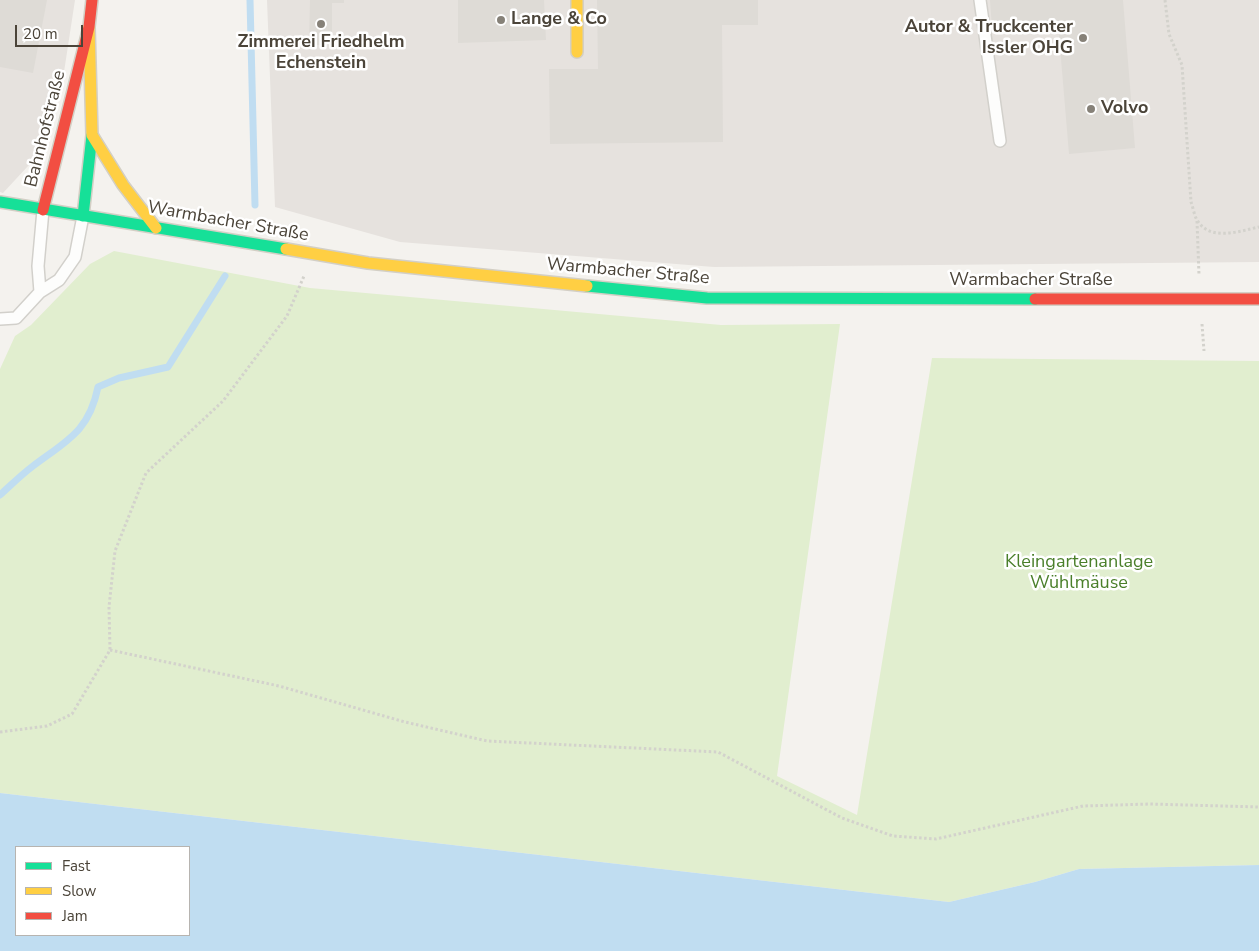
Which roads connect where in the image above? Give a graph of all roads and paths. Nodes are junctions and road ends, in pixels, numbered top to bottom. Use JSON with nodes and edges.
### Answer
{"nodes":[{"id":1,"x":92,"y":0,"type":"edge"},
{"id":2,"x":577,"y":0,"type":"edge"},
{"id":3,"x":980,"y":0,"type":"edge"},
{"id":4,"x":1165,"y":0,"type":"edge"},
{"id":5,"x":89,"y":27,"type":"junction"},
{"id":6,"x":577,"y":52,"type":"dead end"},
{"id":7,"x":92,"y":135,"type":"junction"},
{"id":8,"x":1000,"y":141,"type":"dead end"},
{"id":9,"x":0,"y":202,"type":"edge"},
{"id":10,"x":44,"y":210,"type":"junction"},
{"id":11,"x":83,"y":216,"type":"junction"},
{"id":12,"x":1259,"y":227,"type":"edge"},
{"id":13,"x":156,"y":228,"type":"junction"},
{"id":14,"x":312,"y":254,"type":"junction"},
{"id":15,"x":40,"y":292,"type":"junction"},
{"id":16,"x":1259,"y":299,"type":"edge"},
{"id":17,"x":0,"y":319,"type":"edge"},
{"id":18,"x":110,"y":650,"type":"junction"},
{"id":19,"x":0,"y":732,"type":"edge"},
{"id":20,"x":1259,"y":807,"type":"edge"}],
"edges":[{"from":1,"to":5,"type":"main road","name":"Bahnhofstraße"},
{"from":2,"to":6,"type":"main road"},
{"from":3,"to":8,"type":"lane"},
{"from":4,"to":12,"type":"path"},
{"from":5,"to":7,"type":"main road","name":"Bahnhofstraße"},
{"from":5,"to":10,"type":"main road","name":"Bahnhofstraße"},
{"from":7,"to":11,"type":"main road","name":"Bahnhofstraße"},
{"from":7,"to":13,"type":"main road"},
{"from":9,"to":10,"type":"main road","name":"Warmbacher Straße"},
{"from":10,"to":11,"type":"main road","name":"Warmbacher Straße"},
{"from":10,"to":15,"type":"lane"},
{"from":11,"to":13,"type":"main road","name":"Warmbacher Straße"},
{"from":11,"to":15,"type":"lane"},
{"from":13,"to":14,"type":"main road","name":"Warmbacher Straße"},
{"from":14,"to":16,"type":"main road","name":"Warmbacher Straße"},
{"from":14,"to":18,"type":"path"},
{"from":15,"to":17,"type":"lane"},
{"from":18,"to":19,"type":"path"},
{"from":18,"to":20,"type":"path"}]}
